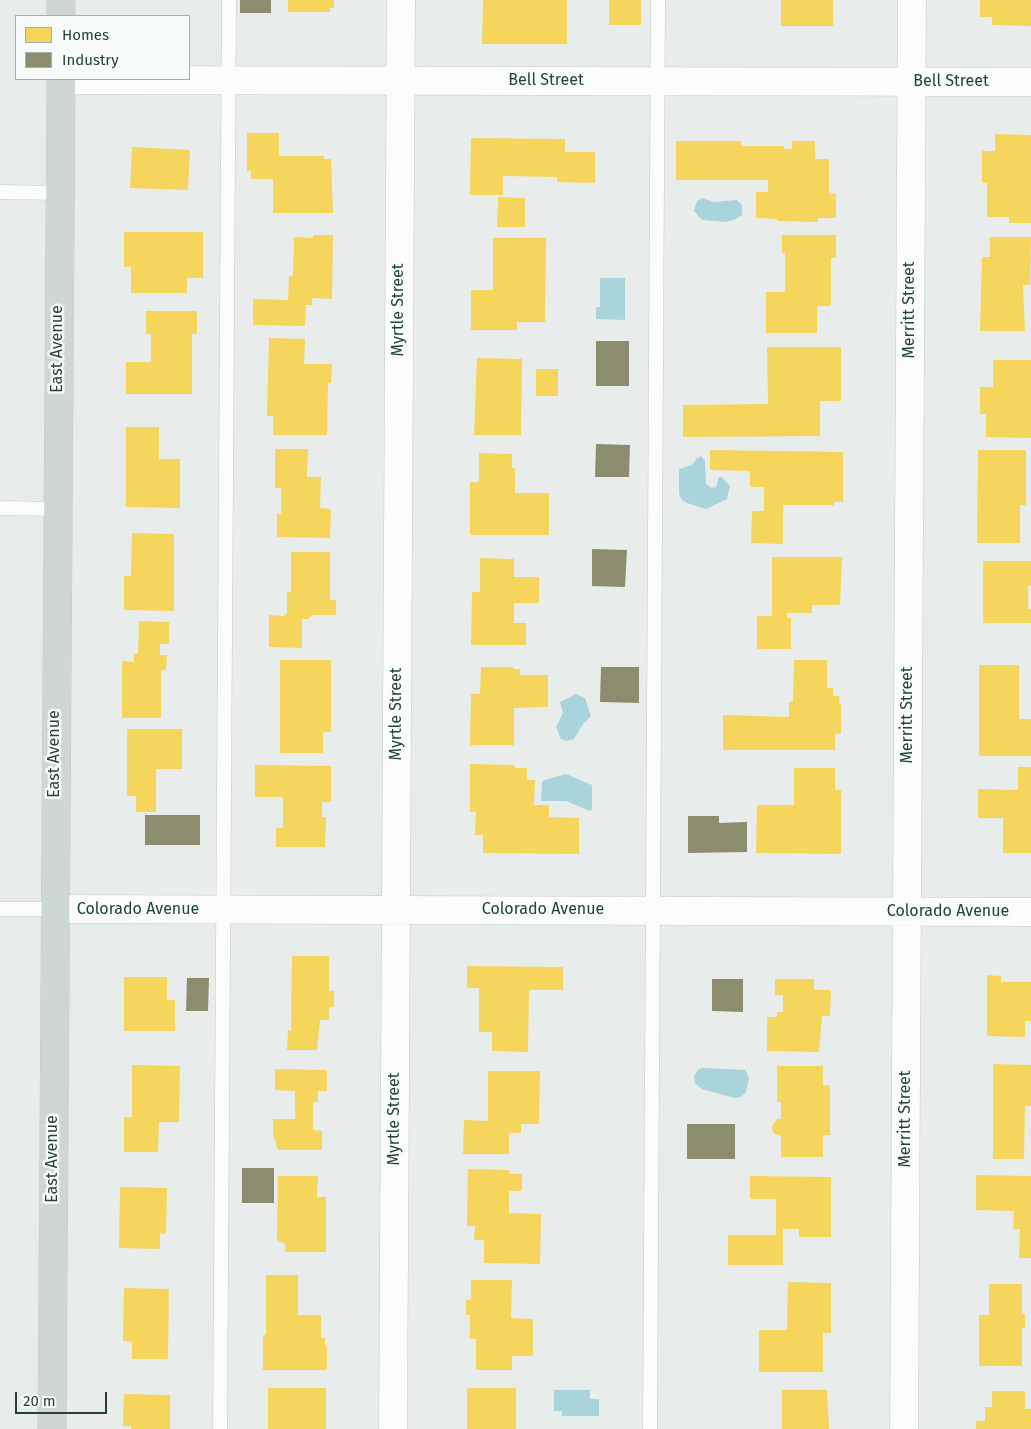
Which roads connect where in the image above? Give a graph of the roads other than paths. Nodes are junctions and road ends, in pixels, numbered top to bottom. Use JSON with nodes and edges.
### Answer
{"nodes":[{"id":1,"x":61,"y":0,"type":"edge"},
{"id":2,"x":229,"y":0,"type":"edge"},
{"id":3,"x":401,"y":0,"type":"edge"},
{"id":4,"x":658,"y":0,"type":"edge"},
{"id":5,"x":912,"y":0,"type":"edge"},
{"id":6,"x":61,"y":15,"type":"edge"},
{"id":7,"x":60,"y":80,"type":"edge"},
{"id":8,"x":190,"y":80,"type":"edge"},
{"id":9,"x":228,"y":80,"type":"junction"},
{"id":10,"x":400,"y":81,"type":"junction"},
{"id":11,"x":658,"y":81,"type":"junction"},
{"id":12,"x":912,"y":82,"type":"junction"},
{"id":13,"x":1031,"y":82,"type":"edge"},
{"id":14,"x":0,"y":192,"type":"edge"},
{"id":15,"x":60,"y":192,"type":"junction"},
{"id":16,"x":0,"y":508,"type":"edge"},
{"id":17,"x":57,"y":509,"type":"junction"},
{"id":18,"x":0,"y":909,"type":"edge"},
{"id":19,"x":54,"y":910,"type":"junction"},
{"id":20,"x":224,"y":910,"type":"junction"},
{"id":21,"x":653,"y":910,"type":"junction"},
{"id":22,"x":396,"y":911,"type":"junction"},
{"id":23,"x":907,"y":912,"type":"junction"},
{"id":24,"x":1031,"y":912,"type":"edge"},
{"id":25,"x":52,"y":1429,"type":"edge"},
{"id":26,"x":220,"y":1429,"type":"edge"},
{"id":27,"x":393,"y":1429,"type":"edge"},
{"id":28,"x":650,"y":1429,"type":"edge"},
{"id":29,"x":904,"y":1429,"type":"edge"}],
"edges":[{"from":1,"to":6,"type":"main road"},
{"from":2,"to":9,"type":"lane"},
{"from":3,"to":10,"type":"street","name":"Myrtle Street"},
{"from":4,"to":11,"type":"lane"},
{"from":5,"to":12,"type":"street","name":"Merritt Street"},
{"from":7,"to":15,"type":"main road","name":"East Avenue"},
{"from":8,"to":9,"type":"street","name":"Bell Street"},
{"from":9,"to":10,"type":"street","name":"Bell Street"},
{"from":9,"to":20,"type":"lane"},
{"from":10,"to":11,"type":"street","name":"Bell Street"},
{"from":10,"to":22,"type":"street","name":"Myrtle Street"},
{"from":11,"to":12,"type":"street","name":"Bell Street"},
{"from":11,"to":21,"type":"lane"},
{"from":12,"to":13,"type":"street","name":"Bell Street"},
{"from":12,"to":23,"type":"street","name":"Merritt Street"},
{"from":14,"to":15,"type":"lane"},
{"from":15,"to":17,"type":"main road","name":"East Avenue"},
{"from":16,"to":17,"type":"lane"},
{"from":17,"to":19,"type":"main road","name":"East Avenue"},
{"from":18,"to":19,"type":"lane"},
{"from":19,"to":20,"type":"street","name":"Colorado Avenue"},
{"from":19,"to":25,"type":"main road","name":"East Avenue"},
{"from":20,"to":22,"type":"street","name":"Colorado Avenue"},
{"from":20,"to":26,"type":"lane"},
{"from":21,"to":22,"type":"street","name":"Colorado Avenue"},
{"from":21,"to":23,"type":"street","name":"Colorado Avenue"},
{"from":21,"to":28,"type":"lane"},
{"from":22,"to":27,"type":"street","name":"Myrtle Street"},
{"from":23,"to":24,"type":"street","name":"Colorado Avenue"},
{"from":23,"to":29,"type":"street","name":"Merritt Street"}]}
